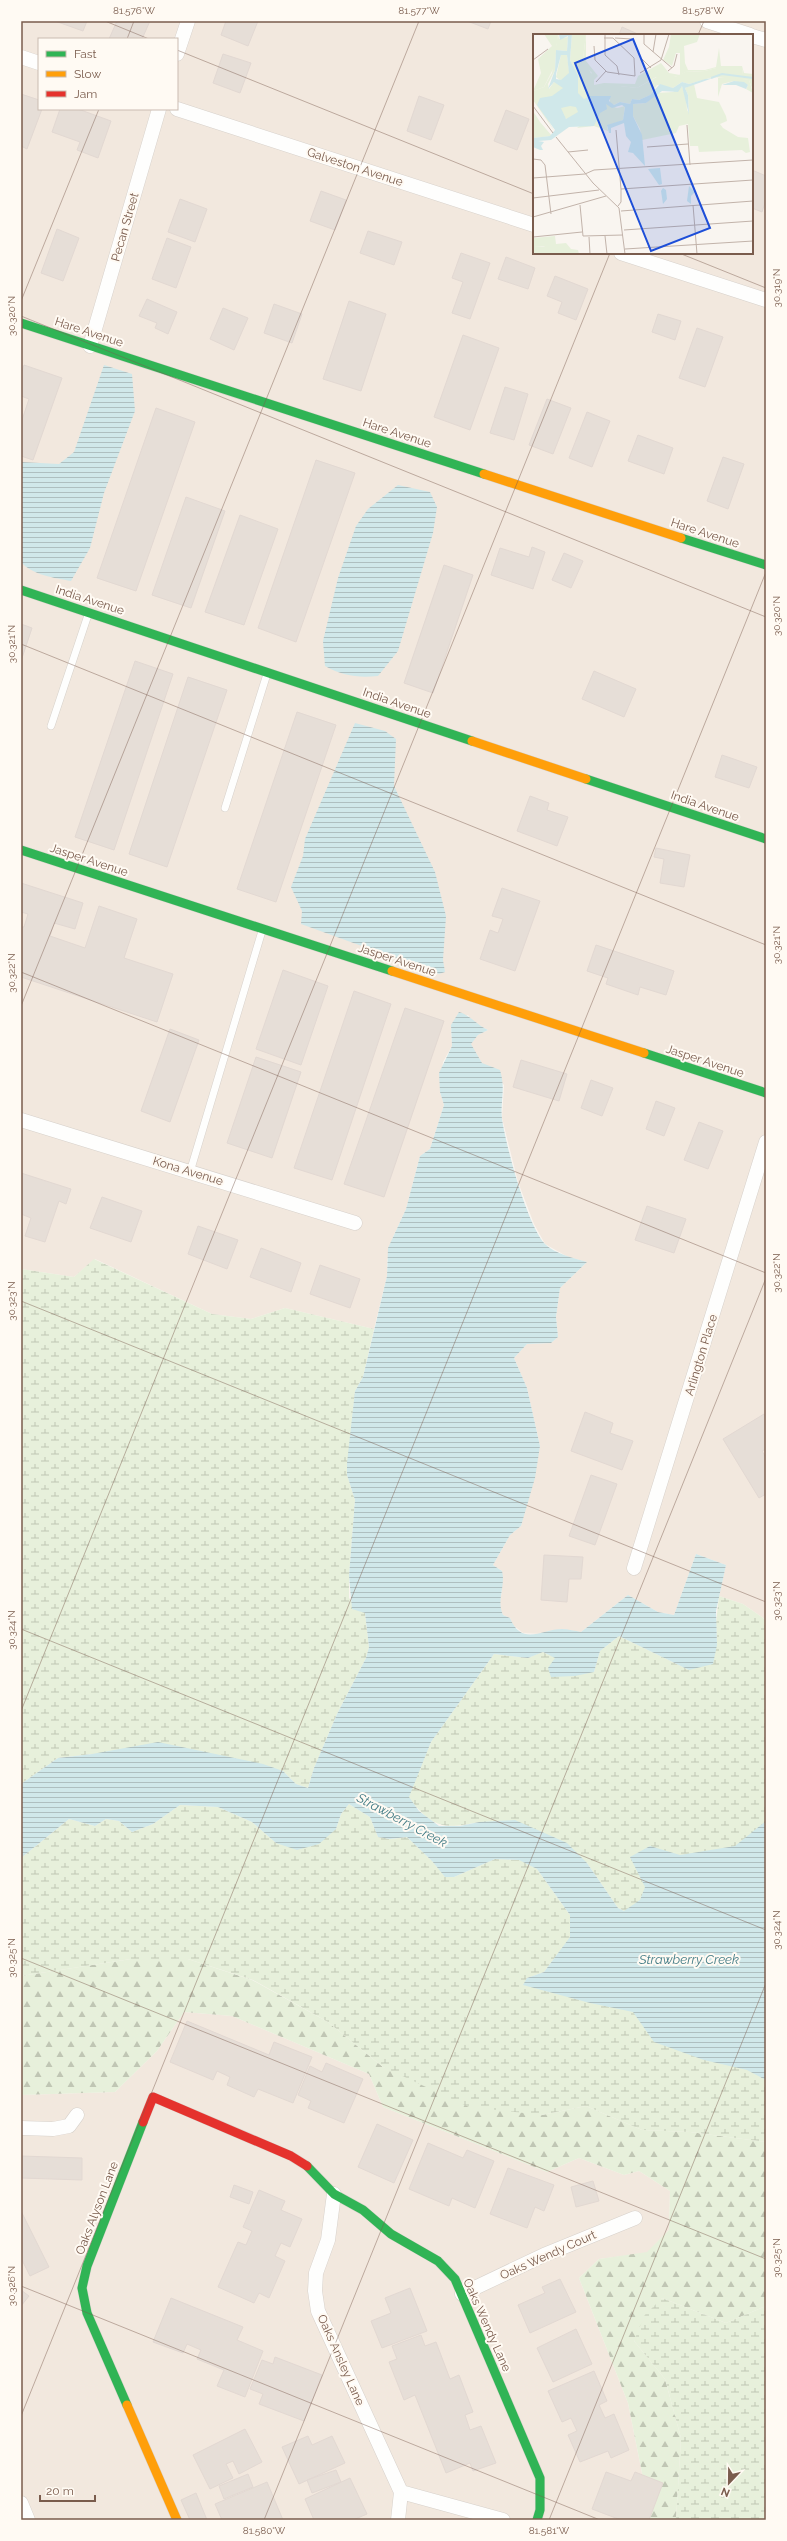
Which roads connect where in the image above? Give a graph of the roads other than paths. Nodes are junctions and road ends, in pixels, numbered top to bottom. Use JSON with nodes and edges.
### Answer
{"nodes":[{"id":1,"x":188,"y":21,"type":"edge"},
{"id":2,"x":707,"y":21,"type":"edge"},
{"id":3,"x":748,"y":34,"type":"edge"},
{"id":4,"x":753,"y":36,"type":"edge"},
{"id":5,"x":766,"y":40,"type":"edge"},
{"id":6,"x":178,"y":51,"type":"edge"},
{"id":7,"x":21,"y":58,"type":"edge"},
{"id":8,"x":38,"y":63,"type":"edge"},
{"id":9,"x":178,"y":109,"type":"edge"},
{"id":10,"x":159,"y":110,"type":"edge"},
{"id":11,"x":533,"y":225,"type":"edge"},
{"id":12,"x":624,"y":254,"type":"edge"},
{"id":13,"x":766,"y":300,"type":"edge"},
{"id":14,"x":21,"y":323,"type":"edge"},
{"id":15,"x":90,"y":346,"type":"junction"},
{"id":16,"x":766,"y":565,"type":"edge"},
{"id":17,"x":21,"y":590,"type":"edge"},
{"id":18,"x":89,"y":613,"type":"junction"},
{"id":19,"x":268,"y":672,"type":"junction"},
{"id":20,"x":51,"y":726,"type":"dead end"},
{"id":21,"x":224,"y":808,"type":"dead end"},
{"id":22,"x":766,"y":839,"type":"edge"},
{"id":23,"x":21,"y":850,"type":"edge"},
{"id":24,"x":262,"y":929,"type":"junction"},
{"id":25,"x":766,"y":1093,"type":"edge"},
{"id":26,"x":21,"y":1120,"type":"edge"},
{"id":27,"x":766,"y":1142,"type":"edge"},
{"id":28,"x":190,"y":1172,"type":"junction"},
{"id":29,"x":355,"y":1223,"type":"dead end"},
{"id":30,"x":634,"y":1568,"type":"dead end"},
{"id":31,"x":77,"y":2115,"type":"dead end"},
{"id":32,"x":21,"y":2128,"type":"edge"},
{"id":33,"x":334,"y":2194,"type":"junction"},
{"id":34,"x":635,"y":2218,"type":"dead end"},
{"id":35,"x":462,"y":2294,"type":"junction"},
{"id":36,"x":401,"y":2492,"type":"junction"},
{"id":37,"x":21,"y":2503,"type":"edge"},
{"id":38,"x":28,"y":2520,"type":"edge"},
{"id":39,"x":177,"y":2520,"type":"edge"},
{"id":40,"x":398,"y":2520,"type":"edge"},
{"id":41,"x":503,"y":2520,"type":"edge"},
{"id":42,"x":537,"y":2520,"type":"edge"}],
"edges":[{"from":1,"to":6,"type":"street"},
{"from":2,"to":3,"type":"street"},
{"from":4,"to":5,"type":"street"},
{"from":7,"to":8,"type":"street"},
{"from":9,"to":11,"type":"street","name":"Galveston Avenue"},
{"from":10,"to":15,"type":"street","name":"Pecan Street"},
{"from":12,"to":13,"type":"street"},
{"from":14,"to":15,"type":"street","name":"Hare Avenue"},
{"from":15,"to":16,"type":"street","name":"Hare Avenue"},
{"from":17,"to":18,"type":"street","name":"India Avenue"},
{"from":18,"to":19,"type":"street","name":"India Avenue"},
{"from":18,"to":20,"type":"lane"},
{"from":19,"to":21,"type":"lane"},
{"from":19,"to":22,"type":"street","name":"India Avenue"},
{"from":23,"to":24,"type":"street","name":"Jasper Avenue"},
{"from":24,"to":25,"type":"street","name":"Jasper Avenue"},
{"from":24,"to":28,"type":"lane"},
{"from":26,"to":28,"type":"street","name":"Kona Avenue"},
{"from":27,"to":30,"type":"street","name":"Arlington Place"},
{"from":28,"to":29,"type":"street","name":"Kona Avenue"},
{"from":31,"to":32,"type":"street"},
{"from":33,"to":35,"type":"street","name":"Oaks Wendy Lane"},
{"from":33,"to":36,"type":"street","name":"Oaks Ansley Lane"},
{"from":33,"to":39,"type":"street","name":"Oaks Alyson Lane"},
{"from":34,"to":35,"type":"street","name":"Oaks Wendy Court"},
{"from":35,"to":42,"type":"street","name":"Oaks Wendy Lane"},
{"from":36,"to":40,"type":"street"},
{"from":36,"to":41,"type":"street"},
{"from":37,"to":38,"type":"street"}]}
